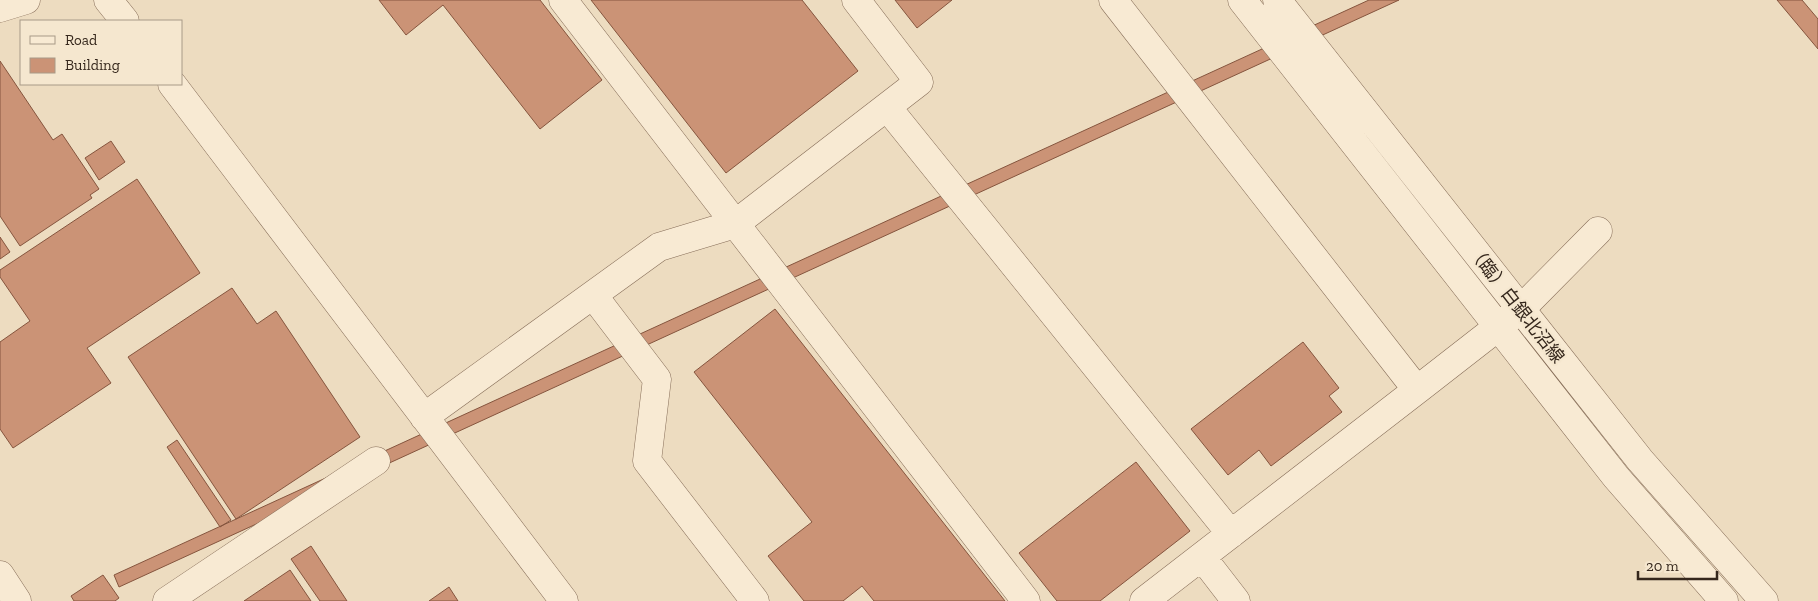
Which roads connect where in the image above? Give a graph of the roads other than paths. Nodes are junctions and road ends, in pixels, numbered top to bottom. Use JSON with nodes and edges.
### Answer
{"nodes":[{"id":1,"x":26,"y":0,"type":"edge"},
{"id":2,"x":108,"y":0,"type":"edge"},
{"id":3,"x":563,"y":0,"type":"edge"},
{"id":4,"x":856,"y":0,"type":"edge"},
{"id":5,"x":1113,"y":0,"type":"edge"},
{"id":6,"x":1242,"y":0,"type":"edge"},
{"id":7,"x":1277,"y":0,"type":"edge"},
{"id":8,"x":0,"y":8,"type":"edge"},
{"id":9,"x":124,"y":20,"type":"edge"},
{"id":10,"x":173,"y":85,"type":"edge"},
{"id":11,"x":887,"y":106,"type":"junction"},
{"id":12,"x":735,"y":224,"type":"junction"},
{"id":13,"x":1598,"y":231,"type":"dead end"},
{"id":14,"x":593,"y":295,"type":"junction"},
{"id":15,"x":1520,"y":309,"type":"junction"},
{"id":16,"x":1498,"y":326,"type":"junction"},
{"id":17,"x":1417,"y":390,"type":"junction"},
{"id":18,"x":424,"y":416,"type":"junction"},
{"id":19,"x":376,"y":461,"type":"dead end"},
{"id":20,"x":1231,"y":534,"type":"junction"},
{"id":21,"x":1202,"y":557,"type":"junction"},
{"id":22,"x":0,"y":575,"type":"edge"},
{"id":23,"x":17,"y":601,"type":"edge"},
{"id":24,"x":167,"y":601,"type":"edge"},
{"id":25,"x":564,"y":601,"type":"edge"},
{"id":26,"x":754,"y":601,"type":"edge"},
{"id":27,"x":1026,"y":601,"type":"edge"},
{"id":28,"x":1144,"y":601,"type":"edge"},
{"id":29,"x":1236,"y":601,"type":"edge"},
{"id":30,"x":1724,"y":601,"type":"edge"},
{"id":31,"x":1764,"y":601,"type":"edge"}],
"edges":[{"from":1,"to":8,"type":"street"},
{"from":2,"to":9,"type":"street"},
{"from":3,"to":12,"type":"street"},
{"from":4,"to":11,"type":"street"},
{"from":5,"to":17,"type":"street"},
{"from":6,"to":16,"type":"street","name":"（臨）白銀北沼線"},
{"from":7,"to":15,"type":"street","name":"（臨）白銀北沼線"},
{"from":10,"to":18,"type":"street"},
{"from":11,"to":12,"type":"street"},
{"from":11,"to":20,"type":"street"},
{"from":12,"to":14,"type":"street"},
{"from":12,"to":27,"type":"street"},
{"from":13,"to":15,"type":"street"},
{"from":14,"to":18,"type":"street"},
{"from":14,"to":26,"type":"street"},
{"from":15,"to":16,"type":"street"},
{"from":15,"to":31,"type":"street","name":"（臨）白銀北沼線"},
{"from":16,"to":17,"type":"street"},
{"from":16,"to":30,"type":"street","name":"（臨）白銀北沼線"},
{"from":17,"to":20,"type":"street"},
{"from":18,"to":25,"type":"street"},
{"from":19,"to":24,"type":"street"},
{"from":20,"to":21,"type":"street"},
{"from":21,"to":28,"type":"street"},
{"from":21,"to":29,"type":"street"},
{"from":22,"to":23,"type":"street"}]}
